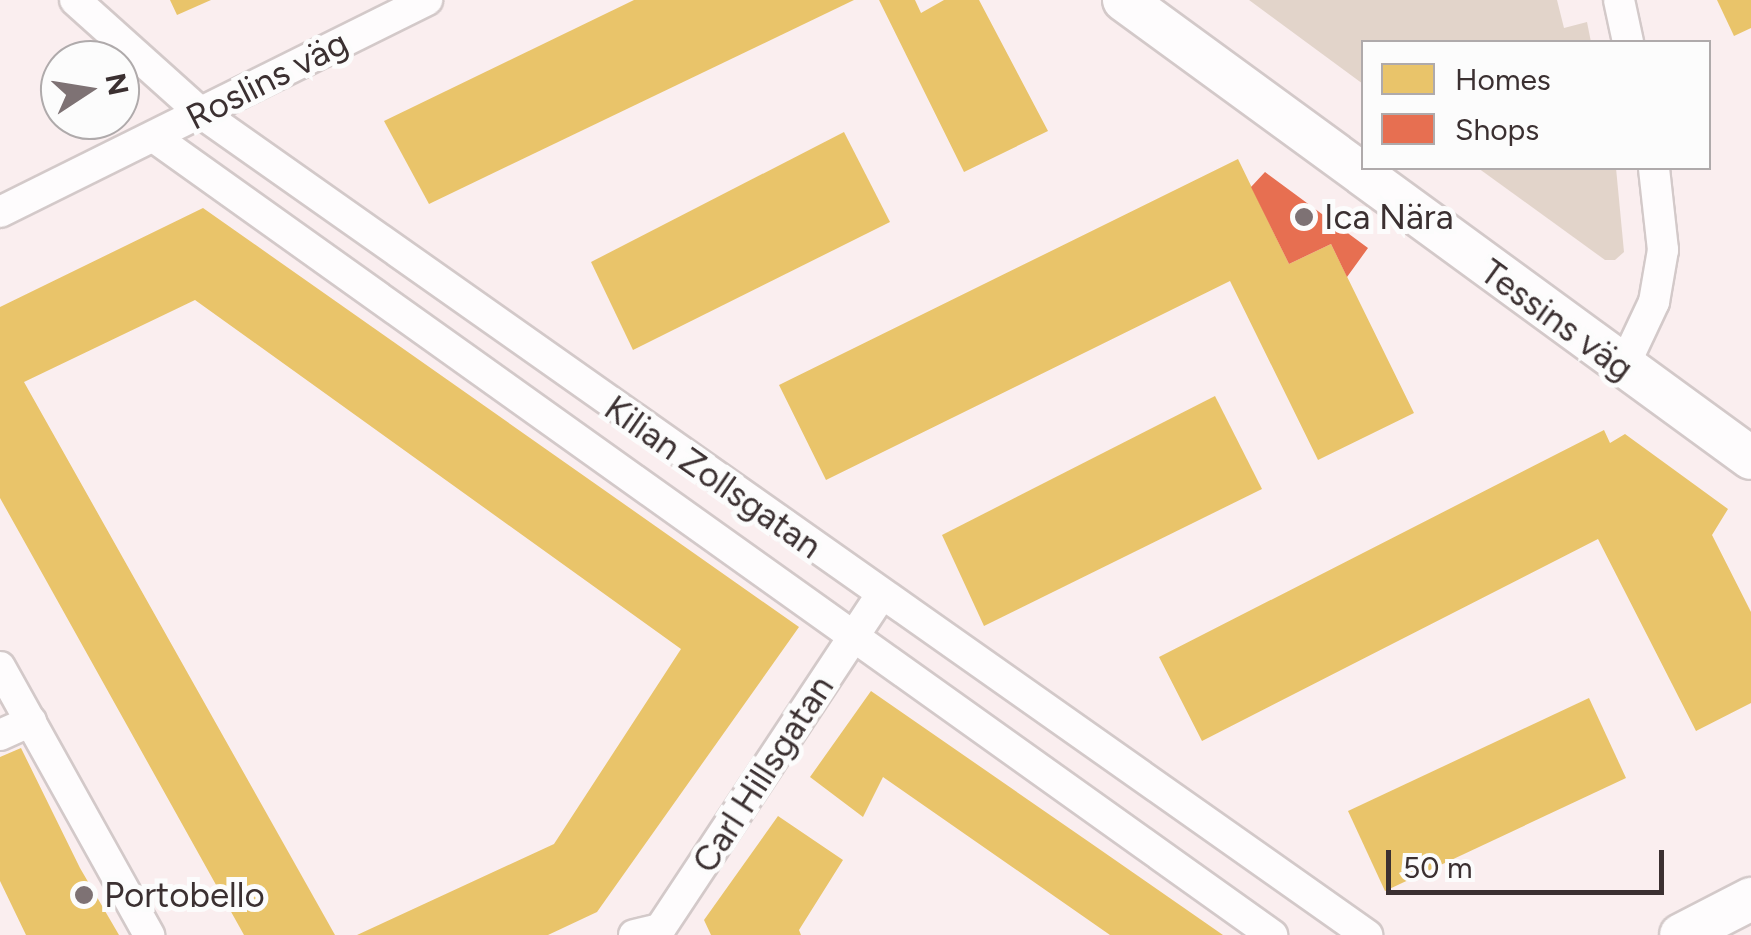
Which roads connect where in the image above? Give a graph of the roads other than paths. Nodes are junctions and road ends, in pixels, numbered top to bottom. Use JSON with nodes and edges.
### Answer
{"nodes":[{"id":1,"x":75,"y":0,"type":"edge"},
{"id":2,"x":427,"y":0,"type":"edge"},
{"id":3,"x":1124,"y":0,"type":"edge"},
{"id":4,"x":1618,"y":0,"type":"edge"},
{"id":5,"x":1628,"y":40,"type":"edge"},
{"id":6,"x":200,"y":113,"type":"junction"},
{"id":7,"x":154,"y":136,"type":"junction"},
{"id":8,"x":1654,"y":170,"type":"edge"},
{"id":9,"x":0,"y":212,"type":"edge"},
{"id":10,"x":1623,"y":368,"type":"junction"},
{"id":11,"x":1751,"y":458,"type":"edge"},
{"id":12,"x":880,"y":596,"type":"junction"},
{"id":13,"x":852,"y":639,"type":"junction"},
{"id":14,"x":0,"y":667,"type":"edge"},
{"id":15,"x":31,"y":721,"type":"junction"},
{"id":16,"x":0,"y":735,"type":"edge"},
{"id":17,"x":1751,"y":899,"type":"edge"},
{"id":18,"x":652,"y":933,"type":"edge"},
{"id":19,"x":149,"y":935,"type":"edge"},
{"id":20,"x":1272,"y":935,"type":"edge"},
{"id":21,"x":1366,"y":935,"type":"edge"},
{"id":22,"x":1681,"y":935,"type":"edge"}],
"edges":[{"from":1,"to":6,"type":"street","name":"Kilian Zollsgatan"},
{"from":2,"to":6,"type":"street","name":"Roslins väg"},
{"from":3,"to":10,"type":"street","name":"Tessins väg"},
{"from":4,"to":5,"type":"street"},
{"from":6,"to":7,"type":"street","name":"Roslins väg"},
{"from":6,"to":12,"type":"street","name":"Kilian Zollsgatan"},
{"from":7,"to":9,"type":"street","name":"Roslins väg"},
{"from":7,"to":13,"type":"street","name":"Kilian Zollsgatan"},
{"from":8,"to":10,"type":"street"},
{"from":10,"to":11,"type":"street","name":"Tessins väg"},
{"from":12,"to":13,"type":"street","name":"Carl Hillsgatan"},
{"from":12,"to":21,"type":"street","name":"Kilian Zollsgatan"},
{"from":13,"to":18,"type":"street","name":"Carl Hillsgatan"},
{"from":13,"to":20,"type":"street","name":"Kilian Zollsgatan"},
{"from":14,"to":15,"type":"street"},
{"from":15,"to":16,"type":"street"},
{"from":15,"to":19,"type":"street"},
{"from":17,"to":22,"type":"street"}]}
